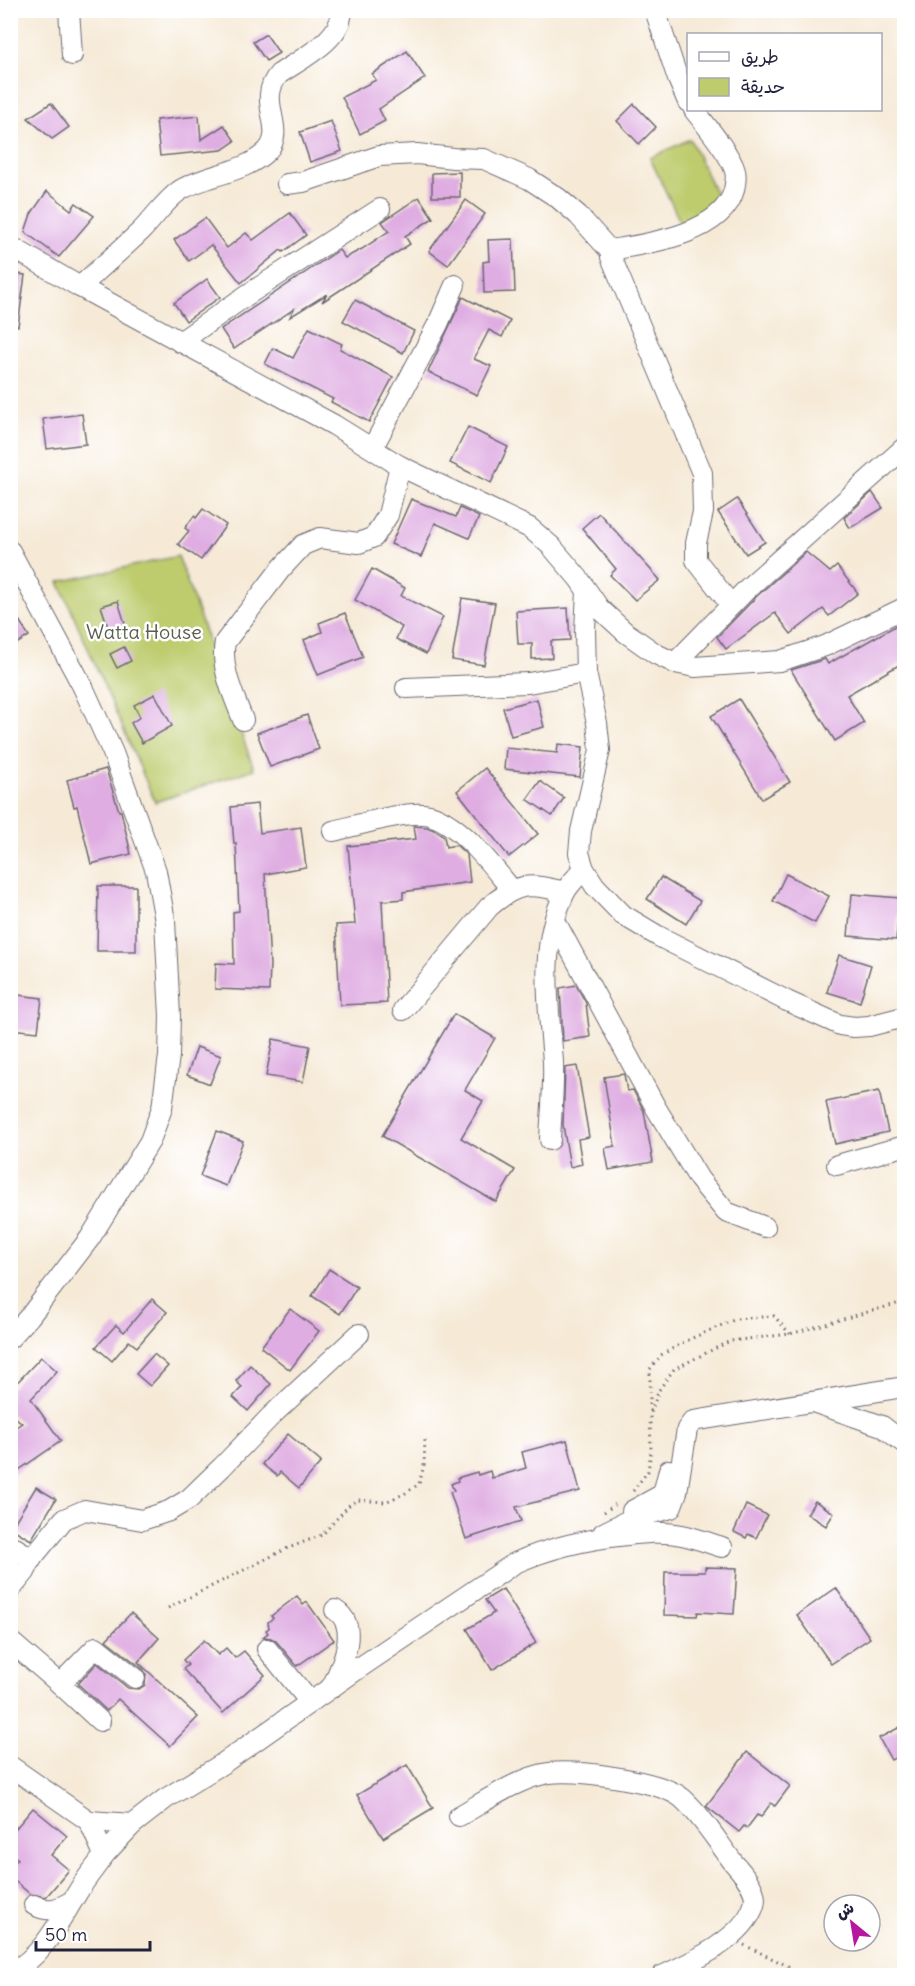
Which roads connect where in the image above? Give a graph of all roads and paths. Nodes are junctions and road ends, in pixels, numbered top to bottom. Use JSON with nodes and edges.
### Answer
{"nodes":[{"id":1,"x":69,"y":10,"type":"edge"},
{"id":2,"x":341,"y":10,"type":"edge"},
{"id":3,"x":655,"y":10,"type":"edge"},
{"id":4,"x":72,"y":54,"type":"dead end"},
{"id":5,"x":687,"y":100,"type":"edge"},
{"id":6,"x":695,"y":111,"type":"edge"},
{"id":7,"x":287,"y":184,"type":"dead end"},
{"id":8,"x":380,"y":209,"type":"dead end"},
{"id":9,"x":10,"y":246,"type":"edge"},
{"id":10,"x":612,"y":253,"type":"junction"},
{"id":11,"x":455,"y":285,"type":"dead end"},
{"id":12,"x":80,"y":287,"type":"junction"},
{"id":13,"x":180,"y":342,"type":"junction"},
{"id":14,"x":373,"y":447,"type":"junction"},
{"id":15,"x":904,"y":448,"type":"edge"},
{"id":16,"x":400,"y":466,"type":"junction"},
{"id":17,"x":10,"y":551,"type":"edge"},
{"id":18,"x":587,"y":591,"type":"junction"},
{"id":19,"x":731,"y":605,"type":"junction"},
{"id":20,"x":903,"y":612,"type":"edge"},
{"id":21,"x":675,"y":663,"type":"junction"},
{"id":22,"x":586,"y":673,"type":"junction"},
{"id":23,"x":406,"y":688,"type":"dead end"},
{"id":24,"x":243,"y":720,"type":"dead end"},
{"id":25,"x":333,"y":831,"type":"dead end"},
{"id":26,"x":584,"y":869,"type":"junction"},
{"id":27,"x":512,"y":890,"type":"junction"},
{"id":28,"x":565,"y":892,"type":"junction"},
{"id":29,"x":555,"y":921,"type":"junction"},
{"id":30,"x":403,"y":1010,"type":"dead end"},
{"id":31,"x":904,"y":1017,"type":"edge"},
{"id":32,"x":550,"y":1140,"type":"dead end"},
{"id":33,"x":904,"y":1146,"type":"edge"},
{"id":34,"x":837,"y":1165,"type":"dead end"},
{"id":35,"x":765,"y":1227,"type":"dead end"},
{"id":36,"x":904,"y":1299,"type":"edge"},
{"id":37,"x":359,"y":1334,"type":"dead end"},
{"id":38,"x":790,"y":1334,"type":"junction"},
{"id":39,"x":10,"y":1338,"type":"edge"},
{"id":40,"x":904,"y":1388,"type":"edge"},
{"id":41,"x":813,"y":1402,"type":"junction"},
{"id":42,"x":650,"y":1415,"type":"junction"},
{"id":43,"x":686,"y":1415,"type":"dead end"},
{"id":44,"x":425,"y":1440,"type":"dead end"},
{"id":45,"x":904,"y":1443,"type":"edge"},
{"id":46,"x":633,"y":1491,"type":"dead end"},
{"id":47,"x":624,"y":1498,"type":"dead end"},
{"id":48,"x":597,"y":1517,"type":"dead end"},
{"id":49,"x":585,"y":1540,"type":"junction"},
{"id":50,"x":10,"y":1545,"type":"edge"},
{"id":51,"x":722,"y":1547,"type":"dead end"},
{"id":52,"x":32,"y":1558,"type":"junction"},
{"id":53,"x":10,"y":1590,"type":"edge"},
{"id":54,"x":168,"y":1608,"type":"dead end"},
{"id":55,"x":335,"y":1610,"type":"dead end"},
{"id":56,"x":10,"y":1641,"type":"edge"},
{"id":57,"x":267,"y":1649,"type":"dead end"},
{"id":58,"x":135,"y":1677,"type":"dead end"},
{"id":59,"x":60,"y":1684,"type":"junction"},
{"id":60,"x":332,"y":1687,"type":"junction"},
{"id":61,"x":310,"y":1702,"type":"junction"},
{"id":62,"x":100,"y":1721,"type":"dead end"},
{"id":63,"x":10,"y":1766,"type":"edge"},
{"id":64,"x":459,"y":1816,"type":"dead end"},
{"id":65,"x":89,"y":1821,"type":"junction"},
{"id":66,"x":133,"y":1824,"type":"junction"},
{"id":67,"x":104,"y":1856,"type":"junction"},
{"id":68,"x":72,"y":1901,"type":"junction"},
{"id":69,"x":34,"y":1905,"type":"dead end"},
{"id":70,"x":728,"y":1938,"type":"junction"},
{"id":71,"x":10,"y":1972,"type":"edge"},
{"id":72,"x":662,"y":1976,"type":"edge"},
{"id":73,"x":790,"y":1976,"type":"edge"}],
"edges":[{"from":1,"to":4,"type":"street"},
{"from":2,"to":12,"type":"street"},
{"from":3,"to":5,"type":"street"},
{"from":6,"to":10,"type":"street"},
{"from":7,"to":10,"type":"street"},
{"from":8,"to":13,"type":"street"},
{"from":9,"to":12,"type":"street"},
{"from":10,"to":19,"type":"street"},
{"from":11,"to":14,"type":"street"},
{"from":12,"to":13,"type":"street"},
{"from":13,"to":14,"type":"street"},
{"from":14,"to":16,"type":"street"},
{"from":15,"to":19,"type":"street"},
{"from":16,"to":18,"type":"street"},
{"from":16,"to":24,"type":"street"},
{"from":17,"to":39,"type":"street"},
{"from":18,"to":21,"type":"street"},
{"from":18,"to":22,"type":"street"},
{"from":19,"to":21,"type":"street"},
{"from":20,"to":21,"type":"street"},
{"from":22,"to":23,"type":"street"},
{"from":22,"to":26,"type":"street"},
{"from":25,"to":27,"type":"street"},
{"from":26,"to":28,"type":"street"},
{"from":26,"to":31,"type":"street"},
{"from":27,"to":28,"type":"street"},
{"from":27,"to":30,"type":"street"},
{"from":28,"to":29,"type":"street"},
{"from":29,"to":32,"type":"street"},
{"from":29,"to":35,"type":"street"},
{"from":33,"to":34,"type":"street"},
{"from":36,"to":38,"type":"path"},
{"from":37,"to":52,"type":"street"},
{"from":38,"to":42,"type":"path"},
{"from":38,"to":42,"type":"path"},
{"from":40,"to":41,"type":"street"},
{"from":41,"to":45,"type":"street"},
{"from":41,"to":49,"type":"street"},
{"from":42,"to":46,"type":"path"},
{"from":43,"to":49,"type":"street"},
{"from":44,"to":54,"type":"path"},
{"from":47,"to":48,"type":"path"},
{"from":49,"to":51,"type":"street"},
{"from":49,"to":60,"type":"street"},
{"from":50,"to":52,"type":"street"},
{"from":52,"to":53,"type":"street"},
{"from":55,"to":60,"type":"street"},
{"from":56,"to":59,"type":"street"},
{"from":57,"to":61,"type":"street"},
{"from":58,"to":59,"type":"street"},
{"from":59,"to":62,"type":"street"},
{"from":60,"to":61,"type":"street"},
{"from":61,"to":66,"type":"street"},
{"from":63,"to":65,"type":"street"},
{"from":64,"to":70,"type":"street"},
{"from":65,"to":66,"type":"street"},
{"from":65,"to":67,"type":"street"},
{"from":66,"to":67,"type":"street"},
{"from":67,"to":68,"type":"street"},
{"from":68,"to":69,"type":"street"},
{"from":68,"to":71,"type":"street"},
{"from":70,"to":72,"type":"street"},
{"from":70,"to":73,"type":"path"}]}
